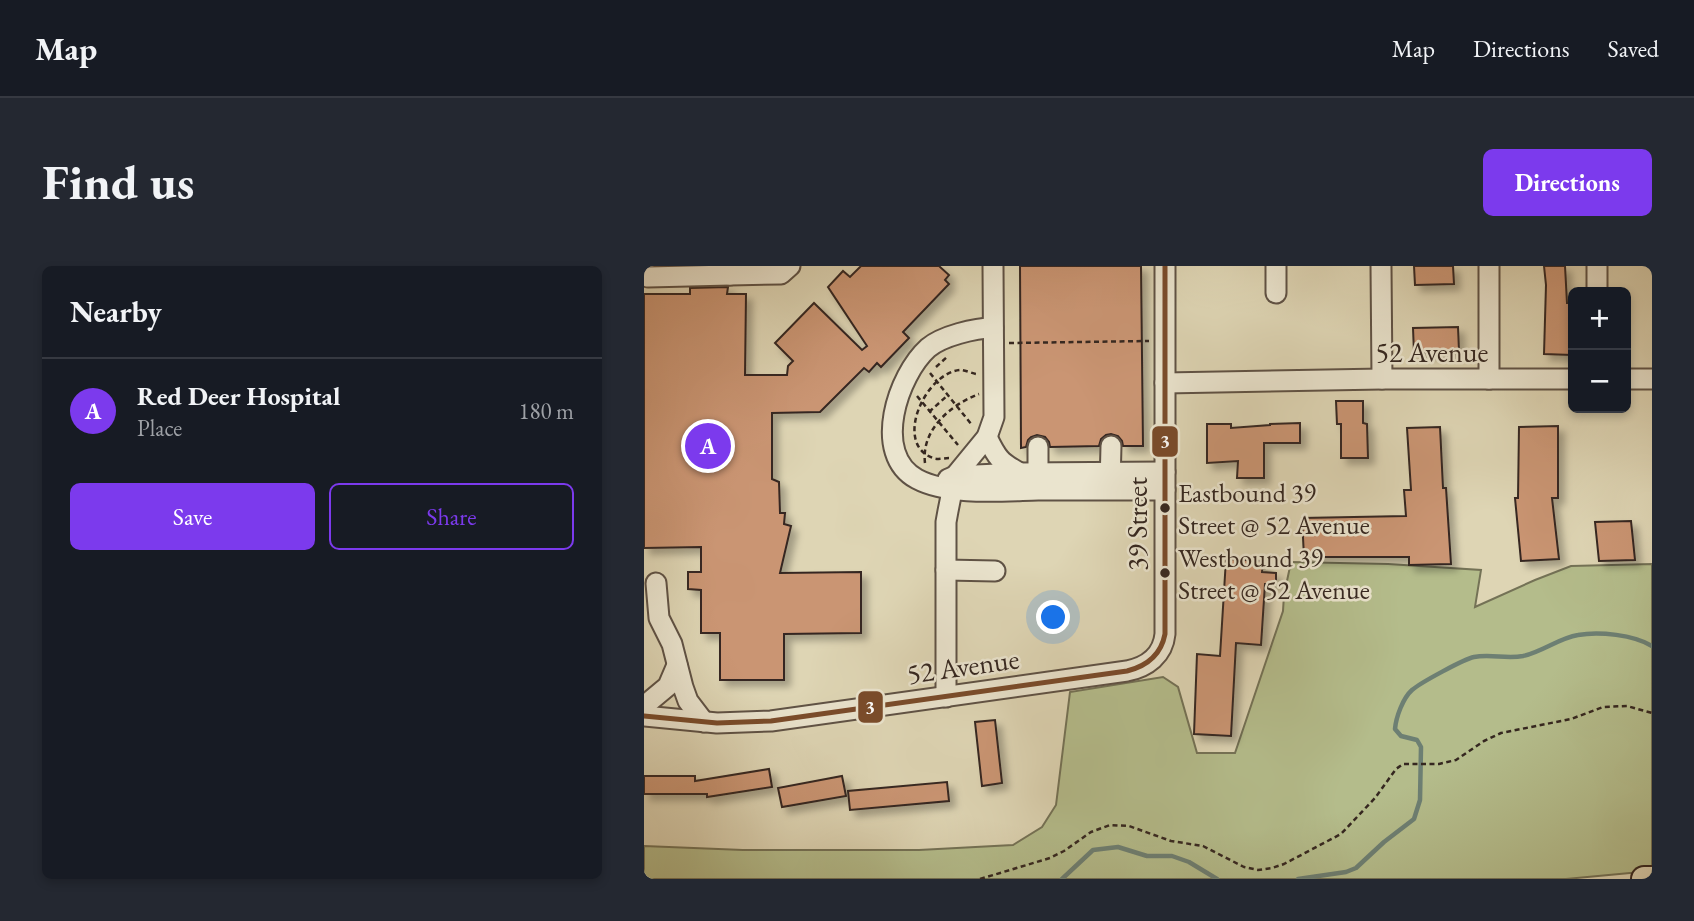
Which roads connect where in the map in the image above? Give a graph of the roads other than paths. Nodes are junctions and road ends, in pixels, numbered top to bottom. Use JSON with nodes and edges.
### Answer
{"nodes":[{"id":1,"x":790,"y":266,"type":"edge"},
{"id":2,"x":993,"y":266,"type":"edge"},
{"id":3,"x":1165,"y":266,"type":"edge"},
{"id":4,"x":1276,"y":266,"type":"edge"},
{"id":5,"x":1381,"y":266,"type":"edge"},
{"id":6,"x":1489,"y":266,"type":"edge"},
{"id":7,"x":1597,"y":266,"type":"edge"},
{"id":8,"x":726,"y":271,"type":"edge"},
{"id":9,"x":648,"y":277,"type":"dead end"},
{"id":10,"x":1597,"y":287,"type":"edge"},
{"id":11,"x":1276,"y":293,"type":"dead end"},
{"id":12,"x":993,"y":336,"type":"junction"},
{"id":13,"x":1382,"y":379,"type":"junction"},
{"id":14,"x":1489,"y":379,"type":"junction"},
{"id":15,"x":1568,"y":379,"type":"edge"},
{"id":16,"x":1631,"y":379,"type":"edge"},
{"id":17,"x":1652,"y":379,"type":"edge"},
{"id":18,"x":1165,"y":383,"type":"junction"},
{"id":19,"x":983,"y":434,"type":"junction"},
{"id":20,"x":1111,"y":446,"type":"dead end"},
{"id":21,"x":1038,"y":447,"type":"dead end"},
{"id":22,"x":955,"y":474,"type":"junction"},
{"id":23,"x":1032,"y":479,"type":"junction"},
{"id":24,"x":1165,"y":481,"type":"junction"},
{"id":25,"x":1110,"y":482,"type":"junction"},
{"id":26,"x":946,"y":570,"type":"junction"},
{"id":27,"x":995,"y":571,"type":"dead end"},
{"id":28,"x":656,"y":583,"type":"dead end"},
{"id":29,"x":1158,"y":653,"type":"joint"},
{"id":30,"x":677,"y":665,"type":"junction"},
{"id":31,"x":946,"y":697,"type":"junction"},
{"id":32,"x":644,"y":706,"type":"edge"},
{"id":33,"x":644,"y":716,"type":"edge"},
{"id":34,"x":704,"y":722,"type":"junction"},
{"id":35,"x":1644,"y":879,"type":"edge"},
{"id":36,"x":1652,"y":879,"type":"edge"}],
"edges":[{"from":1,"to":8,"type":"street"},
{"from":2,"to":12,"type":"street"},
{"from":3,"to":18,"type":"street","name":"39 Street"},
{"from":4,"to":11,"type":"street"},
{"from":5,"to":13,"type":"street"},
{"from":6,"to":14,"type":"street"},
{"from":7,"to":10,"type":"street"},
{"from":8,"to":9,"type":"street"},
{"from":12,"to":19,"type":"street"},
{"from":12,"to":22,"type":"street"},
{"from":13,"to":14,"type":"street","name":"52 Avenue"},
{"from":13,"to":18,"type":"street","name":"52 Avenue"},
{"from":14,"to":15,"type":"street","name":"52 Avenue"},
{"from":16,"to":17,"type":"street"},
{"from":18,"to":24,"type":"street","name":"39 Street"},
{"from":19,"to":22,"type":"street"},
{"from":19,"to":23,"type":"street"},
{"from":20,"to":25,"type":"street"},
{"from":21,"to":23,"type":"street"},
{"from":22,"to":23,"type":"street"},
{"from":22,"to":26,"type":"street"},
{"from":23,"to":25,"type":"street"},
{"from":24,"to":25,"type":"street"},
{"from":24,"to":29,"type":"street","name":"39 Street"},
{"from":26,"to":27,"type":"street"},
{"from":26,"to":31,"type":"street"},
{"from":28,"to":30,"type":"street"},
{"from":29,"to":31,"type":"street","name":"52 Avenue"},
{"from":30,"to":32,"type":"street"},
{"from":30,"to":34,"type":"street"},
{"from":31,"to":34,"type":"street","name":"52 Avenue"},
{"from":33,"to":34,"type":"street","name":"52 Avenue"},
{"from":35,"to":36,"type":"main road"}]}
